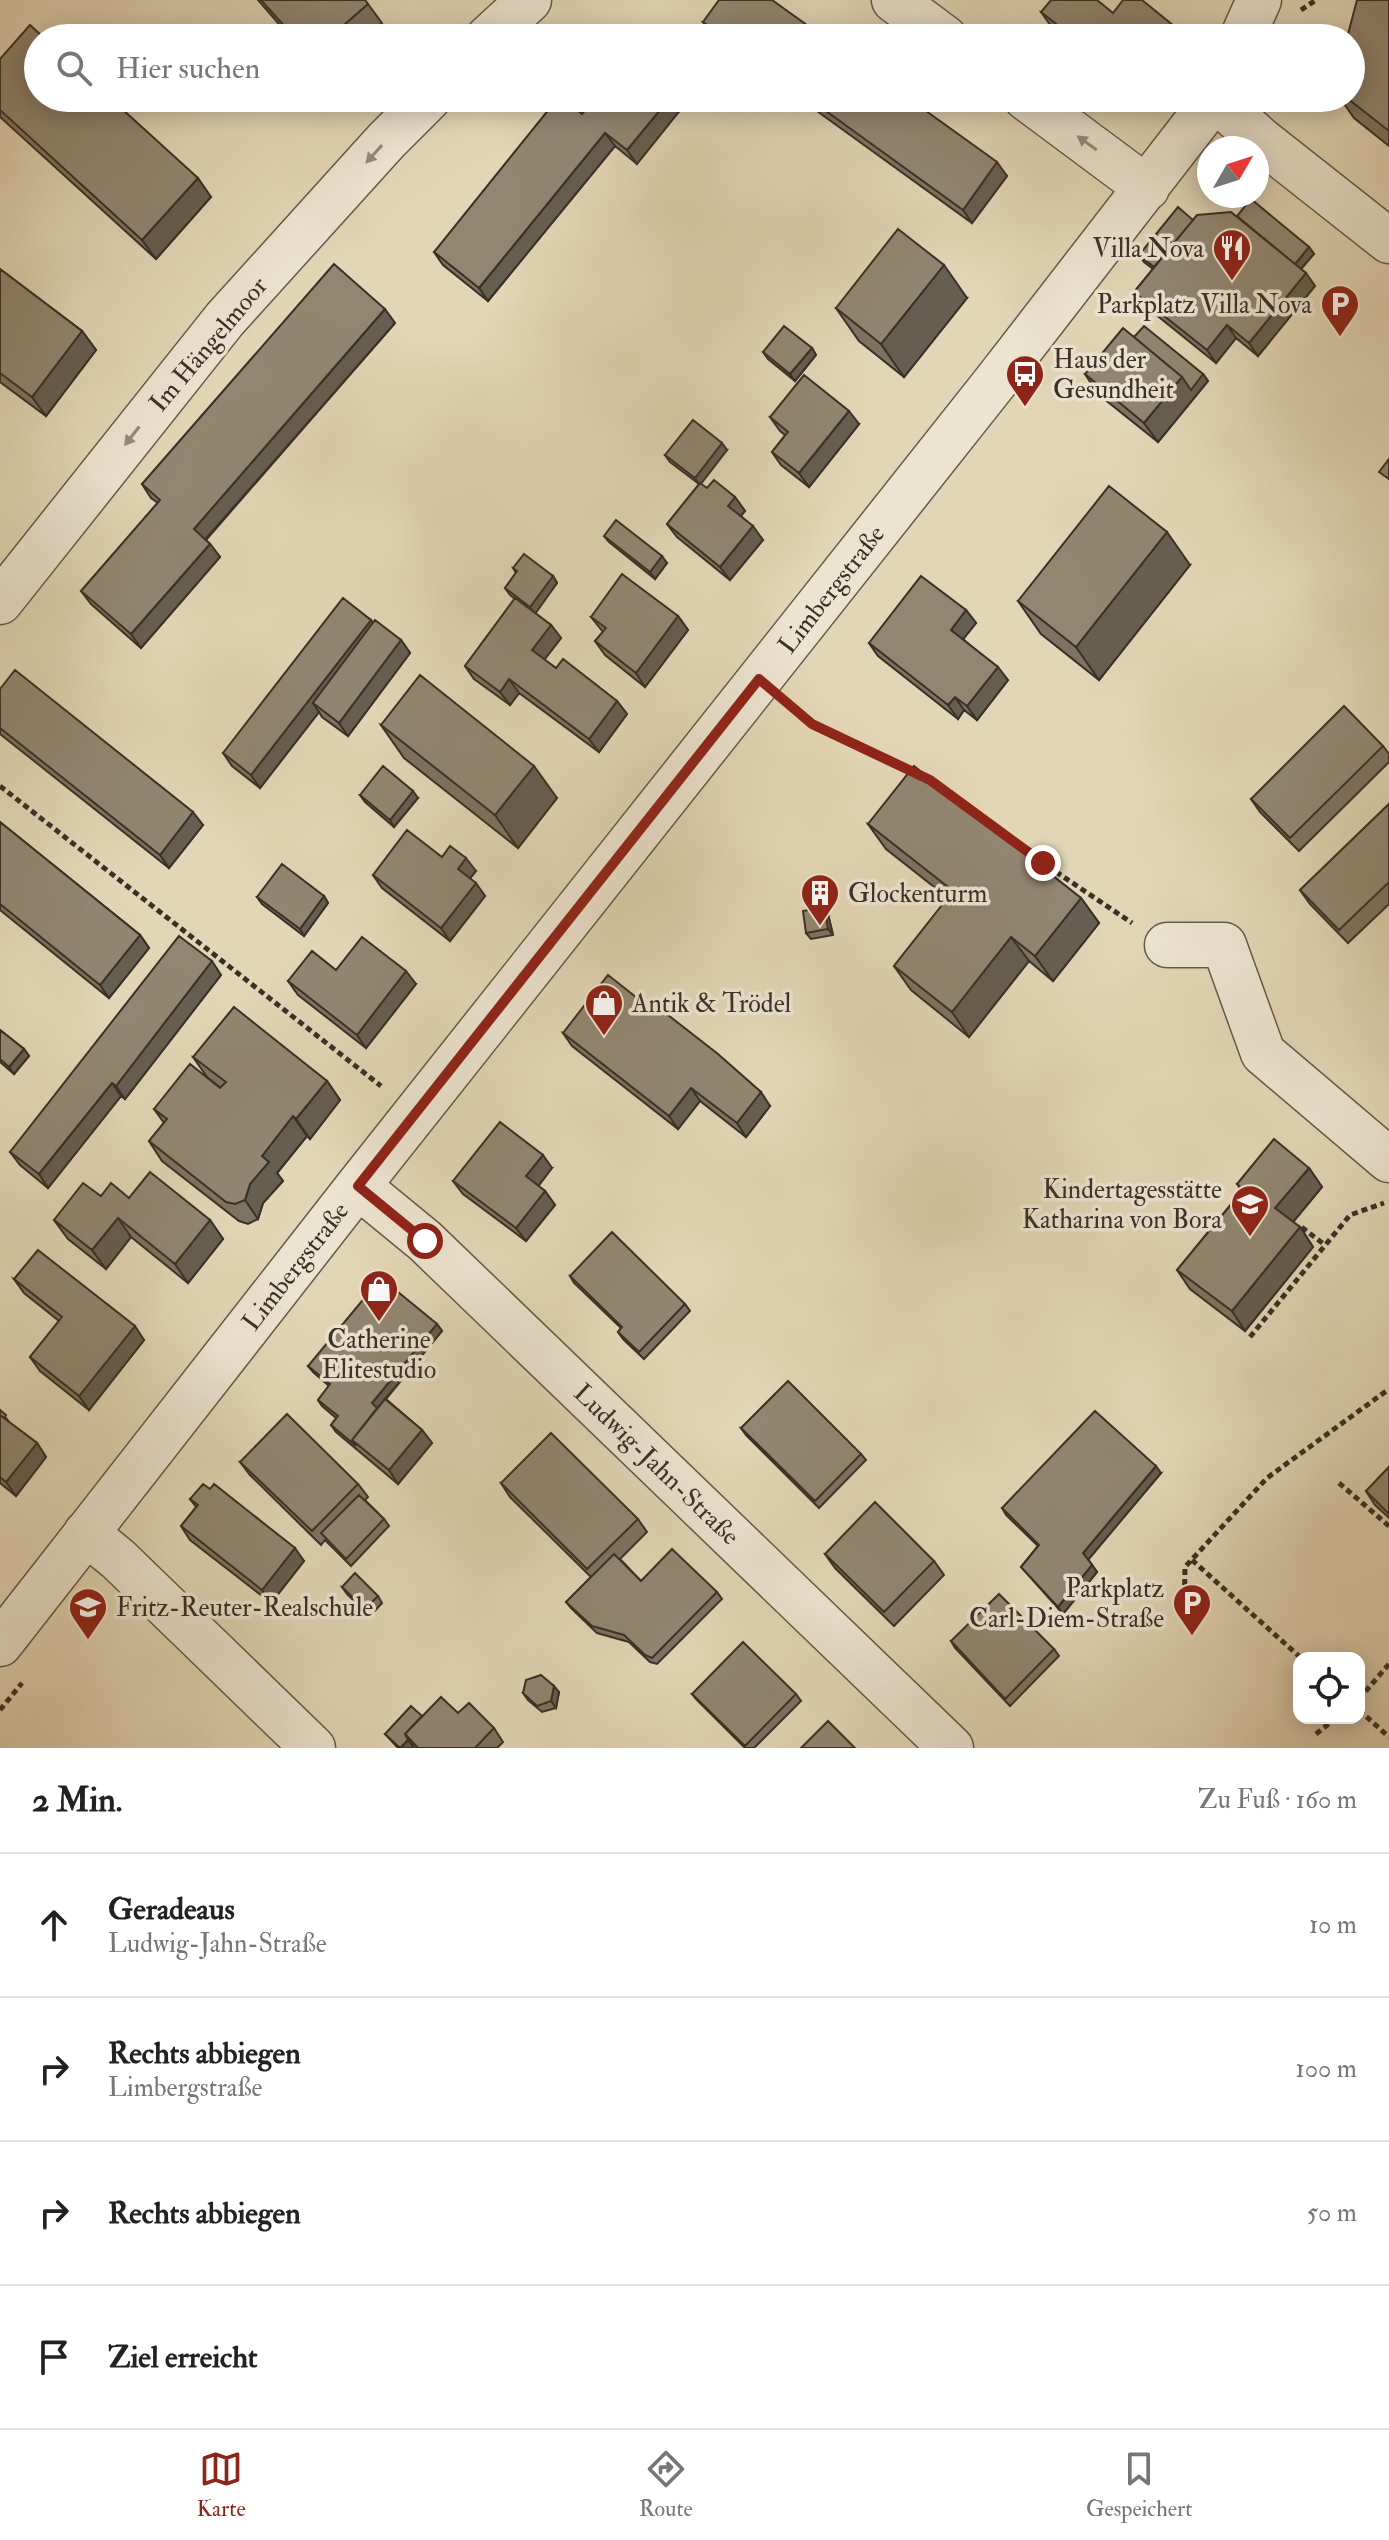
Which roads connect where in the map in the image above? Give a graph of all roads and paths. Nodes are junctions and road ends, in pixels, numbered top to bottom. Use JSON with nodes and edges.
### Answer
{"nodes":[{"id":1,"x":529,"y":0,"type":"edge"},
{"id":2,"x":894,"y":0,"type":"edge"},
{"id":3,"x":1259,"y":0,"type":"edge"},
{"id":4,"x":503,"y":24,"type":"edge"},
{"id":5,"x":926,"y":24,"type":"edge"},
{"id":6,"x":1248,"y":24,"type":"edge"},
{"id":7,"x":415,"y":112,"type":"edge"},
{"id":8,"x":1045,"y":112,"type":"edge"},
{"id":9,"x":1205,"y":112,"type":"edge"},
{"id":10,"x":1230,"y":112,"type":"edge"},
{"id":11,"x":1147,"y":188,"type":"junction"},
{"id":12,"x":1389,"y":241,"type":"edge"},
{"id":13,"x":0,"y":602,"type":"edge"},
{"id":14,"x":759,"y":679,"type":"junction"},
{"id":15,"x":917,"y":774,"type":"edge"},
{"id":16,"x":0,"y":786,"type":"edge"},
{"id":17,"x":942,"y":789,"type":"edge"},
{"id":18,"x":1167,"y":945,"type":"joint"},
{"id":19,"x":417,"y":1114,"type":"junction"},
{"id":20,"x":1389,"y":1160,"type":"edge"},
{"id":21,"x":358,"y":1186,"type":"junction"},
{"id":22,"x":1389,"y":1202,"type":"edge"},
{"id":23,"x":1294,"y":1232,"type":"edge"},
{"id":24,"x":1325,"y":1245,"type":"junction"},
{"id":25,"x":1250,"y":1337,"type":"dead end"},
{"id":26,"x":1389,"y":1389,"type":"edge"},
{"id":27,"x":1339,"y":1483,"type":"dead end"},
{"id":28,"x":1389,"y":1526,"type":"edge"},
{"id":29,"x":86,"y":1533,"type":"junction"},
{"id":30,"x":1192,"y":1560,"type":"junction"},
{"id":31,"x":1184,"y":1615,"type":"dead end"},
{"id":32,"x":0,"y":1644,"type":"edge"},
{"id":33,"x":1294,"y":1652,"type":"edge"},
{"id":34,"x":1389,"y":1664,"type":"edge"},
{"id":35,"x":1365,"y":1692,"type":"edge"},
{"id":36,"x":1365,"y":1715,"type":"edge"},
{"id":37,"x":1328,"y":1724,"type":"edge"},
{"id":38,"x":1316,"y":1734,"type":"dead end"},
{"id":39,"x":1389,"y":1737,"type":"edge"},
{"id":40,"x":313,"y":1748,"type":"edge"},
{"id":41,"x":951,"y":1748,"type":"edge"}],
"edges":[{"from":1,"to":4,"type":"street"},
{"from":2,"to":5,"type":"street"},
{"from":3,"to":6,"type":"street"},
{"from":7,"to":13,"type":"street","name":"Im Hängelmoor","one_way":true},
{"from":11,"to":8,"type":"street","one_way":true},
{"from":9,"to":11,"type":"street","name":"Limbergstraße"},
{"from":10,"to":12,"type":"street"},
{"from":11,"to":14,"type":"street","name":"Limbergstraße"},
{"from":14,"to":15,"type":"path"},
{"from":14,"to":19,"type":"street","name":"Limbergstraße"},
{"from":16,"to":19,"type":"path"},
{"from":17,"to":18,"type":"path"},
{"from":18,"to":20,"type":"street"},
{"from":19,"to":21,"type":"street","name":"Limbergstraße"},
{"from":21,"to":29,"type":"street","name":"Limbergstraße"},
{"from":21,"to":41,"type":"street","name":"Ludwig-Jahn-Straße"},
{"from":22,"to":24,"type":"path"},
{"from":23,"to":24,"type":"path"},
{"from":24,"to":25,"type":"path"},
{"from":26,"to":30,"type":"path"},
{"from":27,"to":28,"type":"path"},
{"from":29,"to":32,"type":"street","name":"Limbergstraße"},
{"from":29,"to":40,"type":"street"},
{"from":30,"to":31,"type":"path"},
{"from":30,"to":33,"type":"path"},
{"from":34,"to":35,"type":"path"},
{"from":36,"to":39,"type":"path"},
{"from":37,"to":38,"type":"path"}]}
